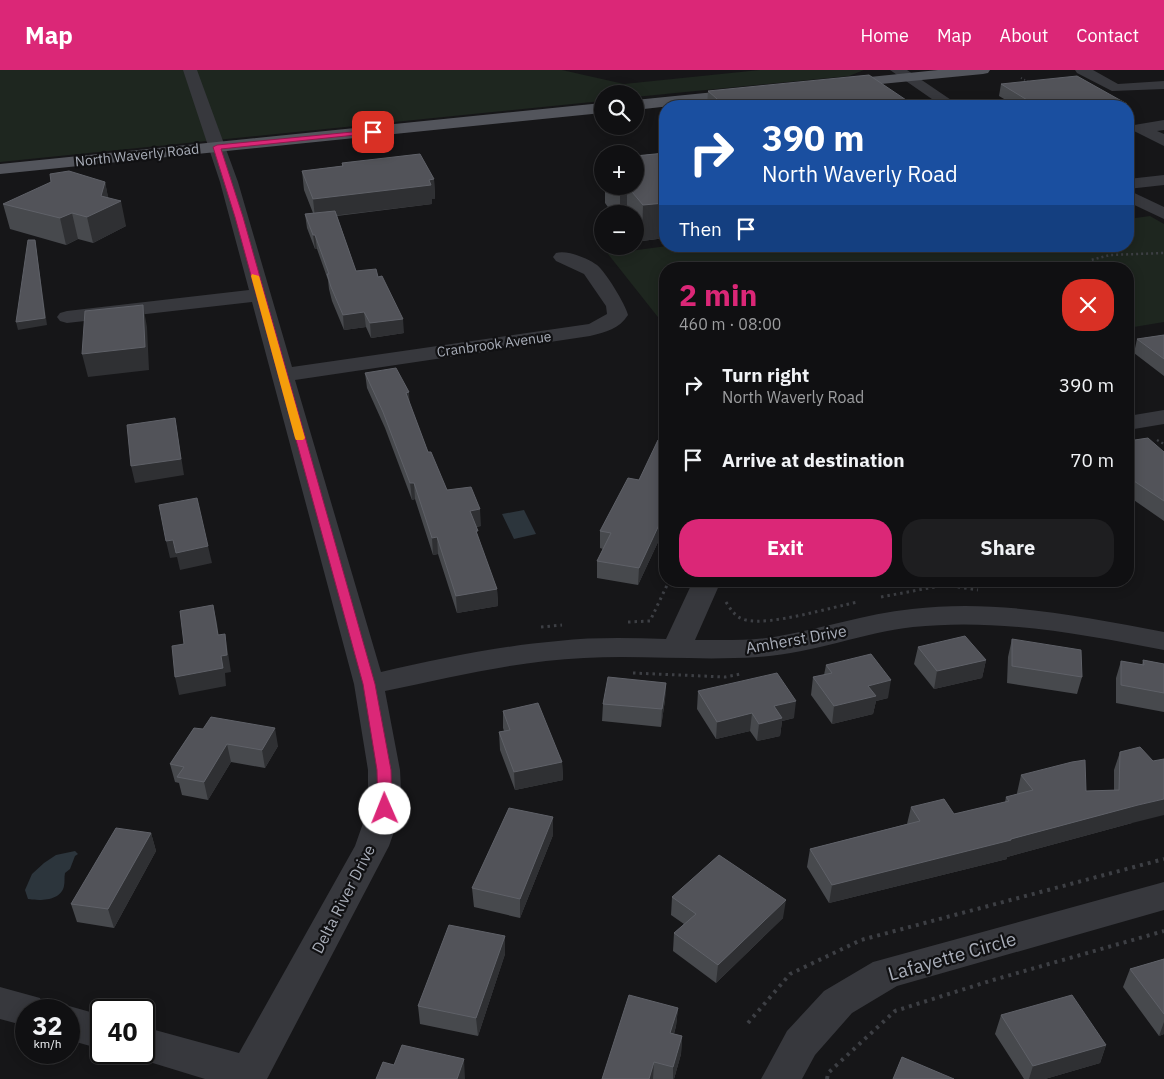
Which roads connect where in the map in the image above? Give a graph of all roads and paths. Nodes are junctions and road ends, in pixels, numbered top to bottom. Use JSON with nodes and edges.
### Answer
{"nodes":[{"id":1,"x":190,"y":70,"type":"edge"},
{"id":2,"x":983,"y":70,"type":"edge"},
{"id":3,"x":1082,"y":70,"type":"edge"},
{"id":4,"x":903,"y":74,"type":"edge"},
{"id":5,"x":1021,"y":78,"type":"dead end"},
{"id":6,"x":1034,"y":85,"type":"edge"},
{"id":7,"x":1164,"y":85,"type":"edge"},
{"id":8,"x":822,"y":86,"type":"edge"},
{"id":9,"x":764,"y":92,"type":"edge"},
{"id":10,"x":685,"y":100,"type":"edge"},
{"id":11,"x":943,"y":100,"type":"edge"},
{"id":12,"x":659,"y":103,"type":"edge"},
{"id":13,"x":644,"y":104,"type":"edge"},
{"id":14,"x":594,"y":109,"type":"edge"},
{"id":15,"x":1164,"y":125,"type":"edge"},
{"id":16,"x":1164,"y":142,"type":"edge"},
{"id":17,"x":217,"y":147,"type":"junction"},
{"id":18,"x":0,"y":169,"type":"edge"},
{"id":19,"x":1164,"y":180,"type":"edge"},
{"id":20,"x":1134,"y":183,"type":"edge"},
{"id":21,"x":1134,"y":198,"type":"edge"},
{"id":22,"x":1164,"y":214,"type":"edge"},
{"id":23,"x":1164,"y":253,"type":"edge"},
{"id":24,"x":563,"y":257,"type":"dead end"},
{"id":25,"x":1091,"y":262,"type":"edge"},
{"id":26,"x":260,"y":295,"type":"junction"},
{"id":27,"x":67,"y":317,"type":"dead end"},
{"id":28,"x":282,"y":374,"type":"junction"},
{"id":29,"x":1162,"y":419,"type":"edge"},
{"id":30,"x":1134,"y":422,"type":"edge"},
{"id":31,"x":666,"y":587,"type":"edge"},
{"id":32,"x":704,"y":587,"type":"edge"},
{"id":33,"x":623,"y":622,"type":"dead end"},
{"id":34,"x":568,"y":624,"type":"dead end"},
{"id":35,"x":540,"y":627,"type":"dead end"},
{"id":36,"x":1164,"y":641,"type":"edge"},
{"id":37,"x":676,"y":649,"type":"junction"},
{"id":38,"x":369,"y":684,"type":"junction"},
{"id":39,"x":1164,"y":859,"type":"edge"},
{"id":40,"x":1164,"y":896,"type":"edge"},
{"id":41,"x":1164,"y":931,"type":"edge"},
{"id":42,"x":0,"y":1003,"type":"edge"},
{"id":43,"x":15,"y":1007,"type":"edge"},
{"id":44,"x":748,"y":1023,"type":"dead end"},
{"id":45,"x":155,"y":1047,"type":"edge"},
{"id":46,"x":248,"y":1077,"type":"edge"},
{"id":47,"x":781,"y":1079,"type":"edge"},
{"id":48,"x":827,"y":1079,"type":"edge"}],
"edges":[{"from":1,"to":17,"type":"street","name":"Delta River Drive"},
{"from":2,"to":4,"type":"main road"},
{"from":3,"to":7,"type":"street"},
{"from":4,"to":8,"type":"main road"},
{"from":4,"to":11,"type":"street"},
{"from":5,"to":6,"type":"path"},
{"from":9,"to":10,"type":"main road"},
{"from":12,"to":13,"type":"main road"},
{"from":14,"to":17,"type":"main road","name":"North Waverly Road"},
{"from":15,"to":16,"type":"street"},
{"from":17,"to":18,"type":"main road","name":"North Waverly Road"},
{"from":17,"to":26,"type":"street","name":"Delta River Drive"},
{"from":19,"to":20,"type":"street"},
{"from":21,"to":22,"type":"street"},
{"from":23,"to":25,"type":"path"},
{"from":24,"to":28,"type":"street","name":"Cranbrook Avenue"},
{"from":26,"to":27,"type":"street"},
{"from":26,"to":28,"type":"street","name":"Delta River Drive"},
{"from":28,"to":38,"type":"street","name":"Delta River Drive"},
{"from":29,"to":30,"type":"street"},
{"from":31,"to":33,"type":"path"},
{"from":32,"to":37,"type":"street"},
{"from":34,"to":35,"type":"path"},
{"from":36,"to":37,"type":"street","name":"Amherst Drive"},
{"from":37,"to":38,"type":"street","name":"Amherst Drive"},
{"from":38,"to":46,"type":"street","name":"Delta River Drive"},
{"from":39,"to":44,"type":"path"},
{"from":40,"to":47,"type":"street","name":"Lafayette Circle"},
{"from":41,"to":48,"type":"path"},
{"from":42,"to":43,"type":"street"},
{"from":45,"to":46,"type":"street"}]}
